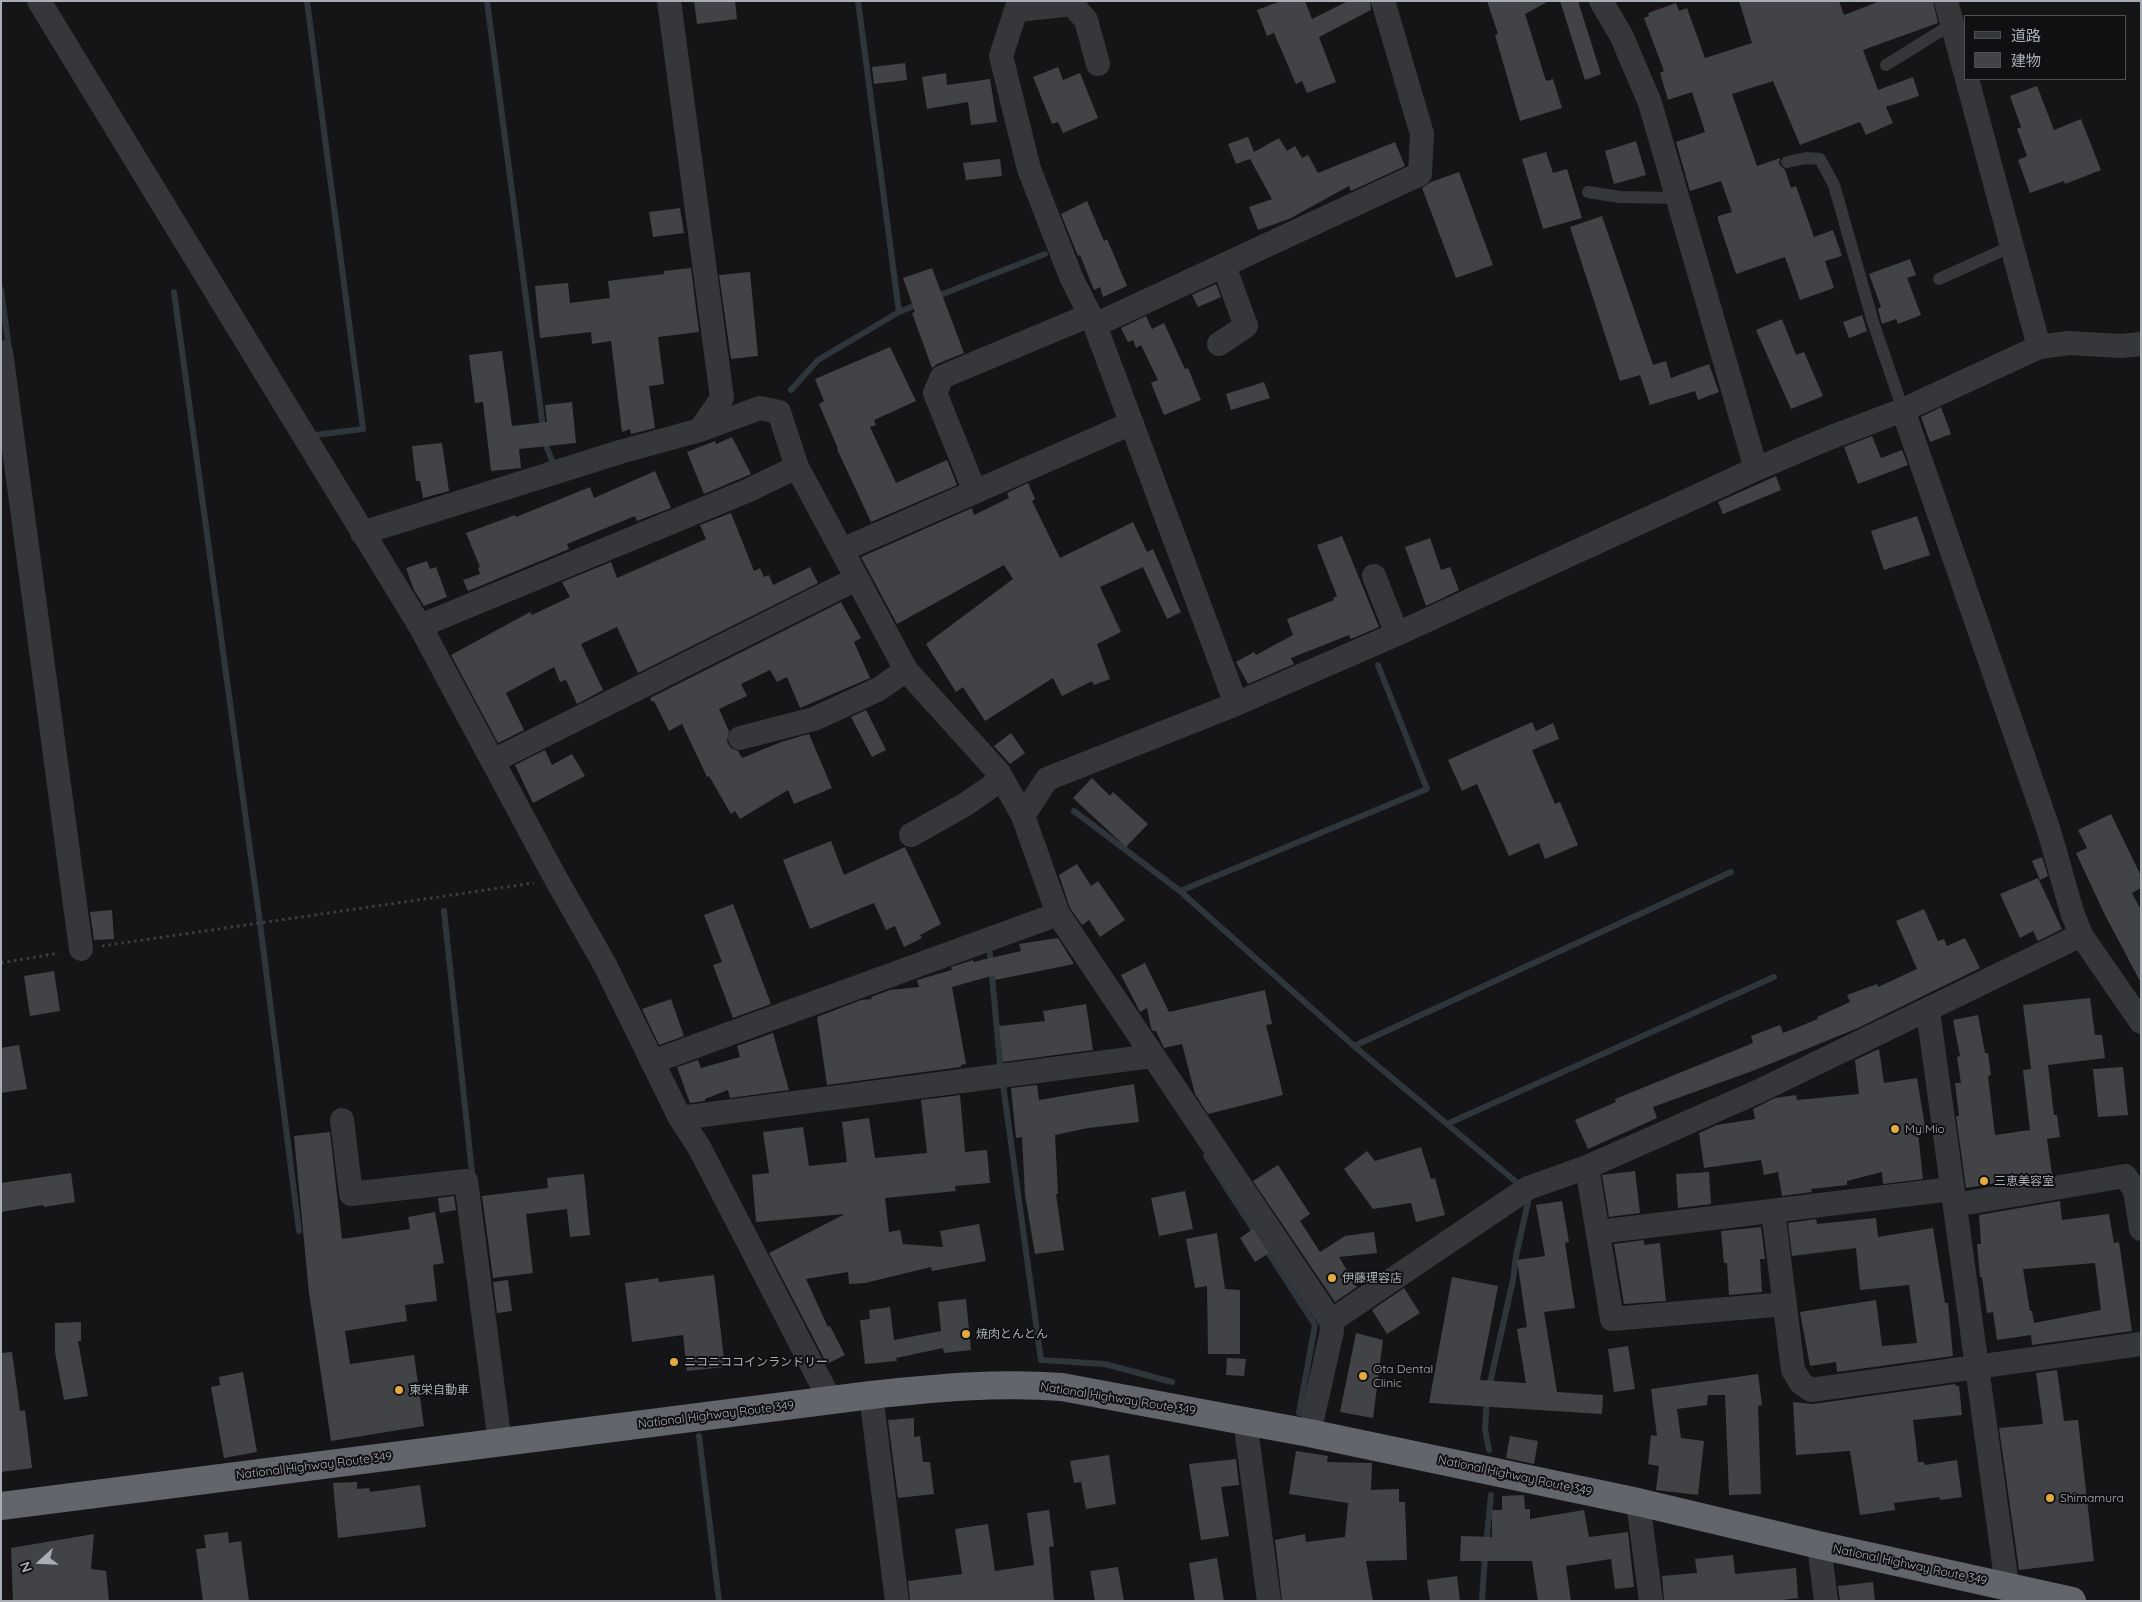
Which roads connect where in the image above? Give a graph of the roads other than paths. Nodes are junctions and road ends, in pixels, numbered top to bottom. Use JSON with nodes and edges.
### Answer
{"nodes":[{"id":1,"x":39,"y":1,"type":"edge"},
{"id":2,"x":669,"y":1,"type":"edge"},
{"id":3,"x":1383,"y":1,"type":"edge"},
{"id":4,"x":1600,"y":1,"type":"edge"},
{"id":5,"x":1946,"y":1,"type":"edge"},
{"id":6,"x":1019,"y":6,"type":"edge"},
{"id":7,"x":1952,"y":24,"type":"junction"},
{"id":8,"x":1098,"y":64,"type":"dead end"},
{"id":9,"x":1886,"y":65,"type":"dead end"},
{"id":10,"x":1964,"y":68,"type":"edge"},
{"id":11,"x":1967,"y":80,"type":"edge"},
{"id":12,"x":1787,"y":162,"type":"dead end"},
{"id":13,"x":1588,"y":192,"type":"dead end"},
{"id":14,"x":1677,"y":198,"type":"junction"},
{"id":15,"x":2012,"y":246,"type":"junction"},
{"id":16,"x":1224,"y":266,"type":"junction"},
{"id":17,"x":1939,"y":279,"type":"dead end"},
{"id":18,"x":1093,"y":320,"type":"junction"},
{"id":19,"x":1219,"y":344,"type":"dead end"},
{"id":20,"x":2141,"y":344,"type":"edge"},
{"id":21,"x":2039,"y":347,"type":"junction"},
{"id":22,"x":1,"y":352,"type":"edge"},
{"id":23,"x":1903,"y":410,"type":"junction"},
{"id":24,"x":1132,"y":423,"type":"junction"},
{"id":25,"x":700,"y":430,"type":"junction"},
{"id":26,"x":797,"y":467,"type":"junction"},
{"id":27,"x":1756,"y":469,"type":"junction"},
{"id":28,"x":975,"y":492,"type":"junction"},
{"id":29,"x":362,"y":533,"type":"junction"},
{"id":30,"x":842,"y":550,"type":"junction"},
{"id":31,"x":1374,"y":576,"type":"dead end"},
{"id":32,"x":856,"y":579,"type":"junction"},
{"id":33,"x":420,"y":626,"type":"junction"},
{"id":34,"x":1397,"y":634,"type":"junction"},
{"id":35,"x":906,"y":670,"type":"junction"},
{"id":36,"x":1236,"y":704,"type":"junction"},
{"id":37,"x":740,"y":738,"type":"dead end"},
{"id":38,"x":494,"y":760,"type":"junction"},
{"id":39,"x":1002,"y":778,"type":"junction"},
{"id":40,"x":1023,"y":816,"type":"junction"},
{"id":41,"x":911,"y":835,"type":"dead end"},
{"id":42,"x":1058,"y":914,"type":"junction"},
{"id":43,"x":2081,"y":935,"type":"junction"},
{"id":44,"x":81,"y":949,"type":"road end"},
{"id":45,"x":1928,"y":1011,"type":"junction"},
{"id":46,"x":2141,"y":1022,"type":"edge"},
{"id":47,"x":1152,"y":1056,"type":"junction"},
{"id":48,"x":652,"y":1062,"type":"junction"},
{"id":49,"x":680,"y":1118,"type":"junction"},
{"id":50,"x":342,"y":1120,"type":"dead end"},
{"id":51,"x":1586,"y":1167,"type":"junction"},
{"id":52,"x":1954,"y":1197,"type":"junction"},
{"id":53,"x":1773,"y":1211,"type":"junction"},
{"id":54,"x":2141,"y":1229,"type":"edge"},
{"id":55,"x":1598,"y":1232,"type":"junction"},
{"id":56,"x":1785,"y":1304,"type":"junction"},
{"id":57,"x":1331,"y":1322,"type":"junction"},
{"id":58,"x":2141,"y":1344,"type":"edge"},
{"id":59,"x":1977,"y":1368,"type":"junction"},
{"id":60,"x":871,"y":1395,"type":"junction"},
{"id":61,"x":830,"y":1400,"type":"junction"},
{"id":62,"x":1245,"y":1420,"type":"junction"},
{"id":63,"x":1309,"y":1433,"type":"junction"},
{"id":64,"x":500,"y":1443,"type":"junction"},
{"id":65,"x":1638,"y":1502,"type":"junction"},
{"id":66,"x":1,"y":1506,"type":"edge"},
{"id":67,"x":1819,"y":1546,"type":"junction"},
{"id":68,"x":2010,"y":1593,"type":"edge"},
{"id":69,"x":897,"y":1601,"type":"edge"},
{"id":70,"x":1269,"y":1601,"type":"edge"},
{"id":71,"x":1651,"y":1601,"type":"edge"},
{"id":72,"x":1826,"y":1601,"type":"edge"},
{"id":73,"x":2072,"y":1601,"type":"edge"}],
"edges":[{"from":1,"to":29,"type":"street"},
{"from":2,"to":25,"type":"street"},
{"from":3,"to":16,"type":"street"},
{"from":4,"to":14,"type":"street"},
{"from":5,"to":7,"type":"street"},
{"from":6,"to":8,"type":"street"},
{"from":6,"to":18,"type":"street"},
{"from":7,"to":9,"type":"lane"},
{"from":7,"to":10,"type":"street"},
{"from":11,"to":15,"type":"street"},
{"from":12,"to":23,"type":"lane"},
{"from":13,"to":14,"type":"lane"},
{"from":14,"to":27,"type":"street"},
{"from":15,"to":17,"type":"lane"},
{"from":15,"to":21,"type":"street"},
{"from":16,"to":18,"type":"street"},
{"from":16,"to":19,"type":"street"},
{"from":18,"to":24,"type":"street"},
{"from":18,"to":28,"type":"street"},
{"from":20,"to":21,"type":"street"},
{"from":21,"to":23,"type":"street"},
{"from":22,"to":44,"type":"street"},
{"from":23,"to":27,"type":"street"},
{"from":23,"to":43,"type":"street"},
{"from":24,"to":28,"type":"street"},
{"from":24,"to":36,"type":"street"},
{"from":25,"to":26,"type":"street"},
{"from":25,"to":29,"type":"street"},
{"from":26,"to":30,"type":"street"},
{"from":26,"to":33,"type":"street"},
{"from":27,"to":34,"type":"street"},
{"from":28,"to":30,"type":"street"},
{"from":29,"to":33,"type":"street"},
{"from":30,"to":32,"type":"street"},
{"from":31,"to":34,"type":"street"},
{"from":32,"to":35,"type":"street"},
{"from":32,"to":38,"type":"street"},
{"from":33,"to":38,"type":"street"},
{"from":34,"to":36,"type":"street"},
{"from":35,"to":37,"type":"street"},
{"from":35,"to":39,"type":"street"},
{"from":36,"to":40,"type":"street"},
{"from":38,"to":48,"type":"street"},
{"from":39,"to":40,"type":"street"},
{"from":39,"to":41,"type":"street"},
{"from":40,"to":42,"type":"street"},
{"from":42,"to":47,"type":"street"},
{"from":42,"to":48,"type":"street"},
{"from":43,"to":45,"type":"street"},
{"from":43,"to":46,"type":"street"},
{"from":45,"to":51,"type":"street"},
{"from":45,"to":52,"type":"street"},
{"from":47,"to":49,"type":"street"},
{"from":47,"to":57,"type":"street"},
{"from":48,"to":49,"type":"street"},
{"from":49,"to":61,"type":"street"},
{"from":50,"to":64,"type":"street"},
{"from":51,"to":55,"type":"street"},
{"from":51,"to":57,"type":"street"},
{"from":52,"to":53,"type":"street"},
{"from":52,"to":54,"type":"street"},
{"from":52,"to":59,"type":"street"},
{"from":53,"to":55,"type":"street"},
{"from":53,"to":56,"type":"street"},
{"from":55,"to":56,"type":"street"},
{"from":56,"to":59,"type":"street"},
{"from":57,"to":63,"type":"street"},
{"from":58,"to":59,"type":"street"},
{"from":59,"to":68,"type":"street"},
{"from":60,"to":61,"type":"highway","name":"National Highway Route 349"},
{"from":60,"to":62,"type":"highway","name":"National Highway Route 349"},
{"from":60,"to":69,"type":"street"},
{"from":61,"to":64,"type":"highway","name":"National Highway Route 349"},
{"from":62,"to":63,"type":"highway","name":"National Highway Route 349"},
{"from":62,"to":70,"type":"street"},
{"from":63,"to":65,"type":"highway","name":"National Highway Route 349"},
{"from":64,"to":66,"type":"highway","name":"National Highway Route 349"},
{"from":65,"to":67,"type":"highway","name":"National Highway Route 349"},
{"from":65,"to":71,"type":"street"},
{"from":67,"to":68,"type":"highway","name":"National Highway Route 349"},
{"from":67,"to":72,"type":"street"},
{"from":68,"to":73,"type":"highway","name":"National Highway Route 349"}]}
